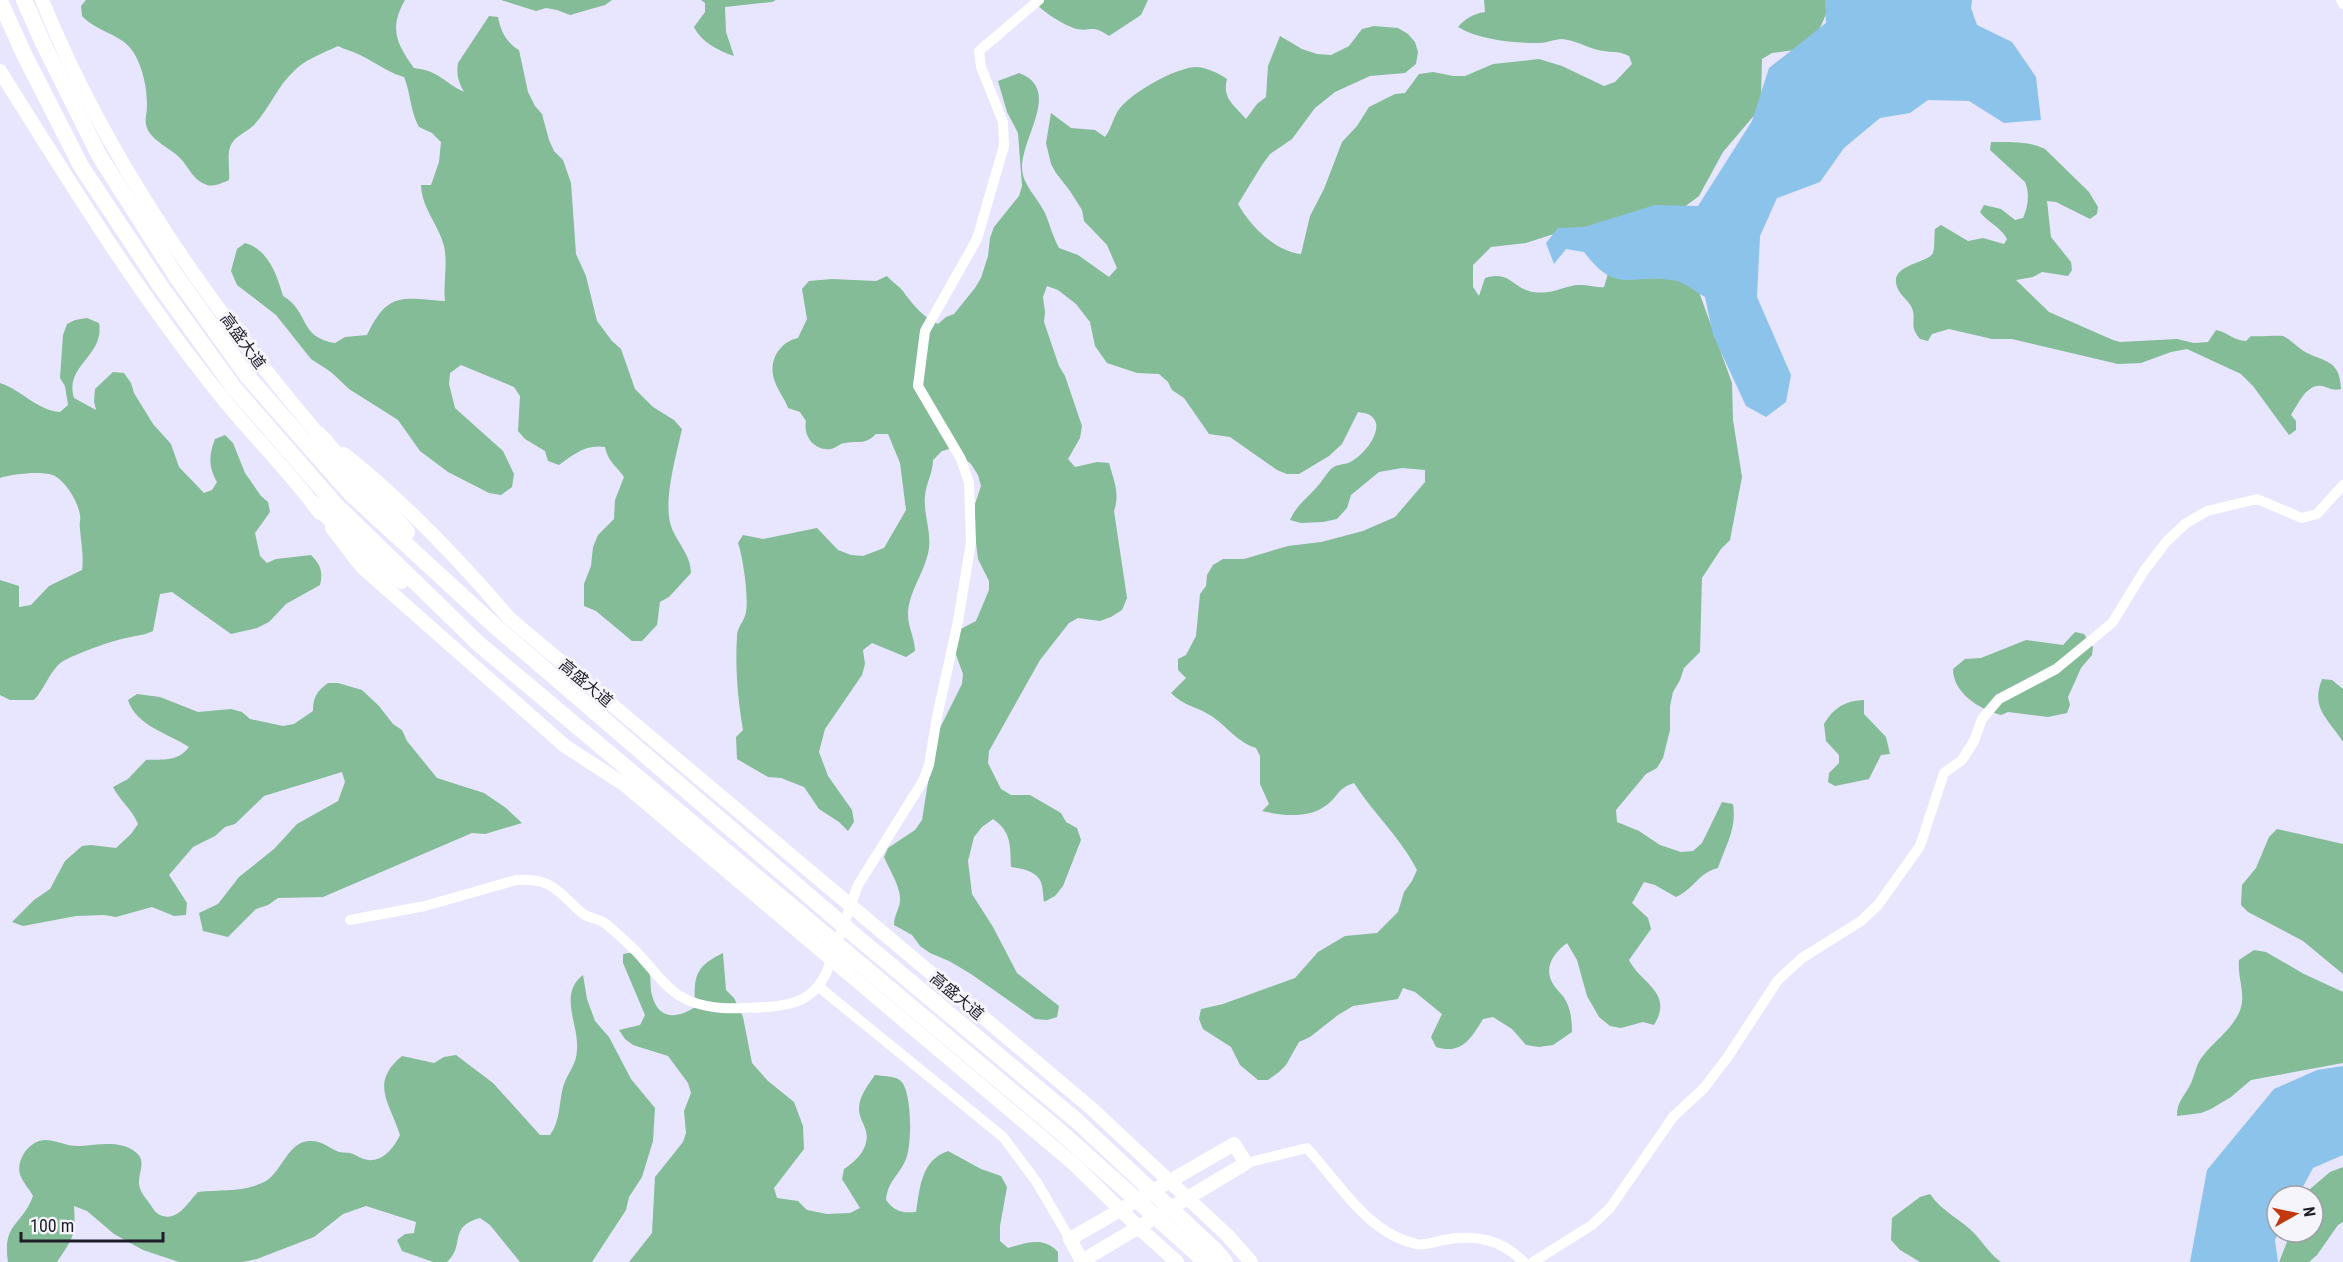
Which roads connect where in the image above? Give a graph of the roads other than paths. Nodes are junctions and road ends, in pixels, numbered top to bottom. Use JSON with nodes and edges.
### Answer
{"nodes":[{"id":1,"x":24,"y":0,"type":"edge"},
{"id":2,"x":42,"y":0,"type":"edge"},
{"id":3,"x":1039,"y":0,"type":"edge"},
{"id":4,"x":0,"y":1,"type":"edge"},
{"id":5,"x":50,"y":40,"type":"junction"},
{"id":6,"x":0,"y":70,"type":"edge"},
{"id":7,"x":318,"y":434,"type":"junction"},
{"id":8,"x":2343,"y":485,"type":"edge"},
{"id":9,"x":314,"y":504,"type":"junction"},
{"id":10,"x":496,"y":627,"type":"junction"},
{"id":11,"x":479,"y":644,"type":"junction"},
{"id":12,"x":350,"y":920,"type":"dead end"},
{"id":13,"x":819,"y":987,"type":"junction"},
{"id":14,"x":1246,"y":1163,"type":"junction"},
{"id":15,"x":1170,"y":1182,"type":"junction"},
{"id":16,"x":1186,"y":1198,"type":"junction"},
{"id":17,"x":1120,"y":1210,"type":"junction"},
{"id":18,"x":1138,"y":1227,"type":"junction"},
{"id":19,"x":1070,"y":1239,"type":"junction"},
{"id":20,"x":1177,"y":1262,"type":"edge"},
{"id":21,"x":1206,"y":1262,"type":"edge"},
{"id":22,"x":1225,"y":1262,"type":"edge"},
{"id":23,"x":1251,"y":1262,"type":"edge"},
{"id":24,"x":1524,"y":1262,"type":"edge"},
{"id":25,"x":1533,"y":1262,"type":"edge"}],
"edges":[{"from":1,"to":5,"type":"highway","name":"高盛大道"},
{"from":2,"to":5,"type":"main road","name":"高盛大道"},
{"from":3,"to":13,"type":"street"},
{"from":4,"to":11,"type":"highway"},
{"from":5,"to":7,"type":"main road","name":"高盛大道"},
{"from":5,"to":10,"type":"highway","name":"高盛大道"},
{"from":6,"to":9,"type":"main road"},
{"from":7,"to":10,"type":"highway"},
{"from":7,"to":15,"type":"main road","name":"高盛大道"},
{"from":8,"to":25,"type":"street"},
{"from":9,"to":11,"type":"highway"},
{"from":9,"to":17,"type":"main road"},
{"from":10,"to":22,"type":"highway","name":"高盛大道"},
{"from":11,"to":21,"type":"highway"},
{"from":12,"to":13,"type":"street"},
{"from":13,"to":19,"type":"street"},
{"from":14,"to":15,"type":"main road"},
{"from":14,"to":16,"type":"main road"},
{"from":14,"to":24,"type":"street"},
{"from":15,"to":16,"type":"main road","name":"高盛大道"},
{"from":15,"to":17,"type":"main road"},
{"from":16,"to":18,"type":"main road"},
{"from":16,"to":23,"type":"main road","name":"高盛大道"},
{"from":17,"to":18,"type":"main road"},
{"from":17,"to":19,"type":"main road"},
{"from":18,"to":19,"type":"main road"},
{"from":18,"to":20,"type":"main road"}]}
